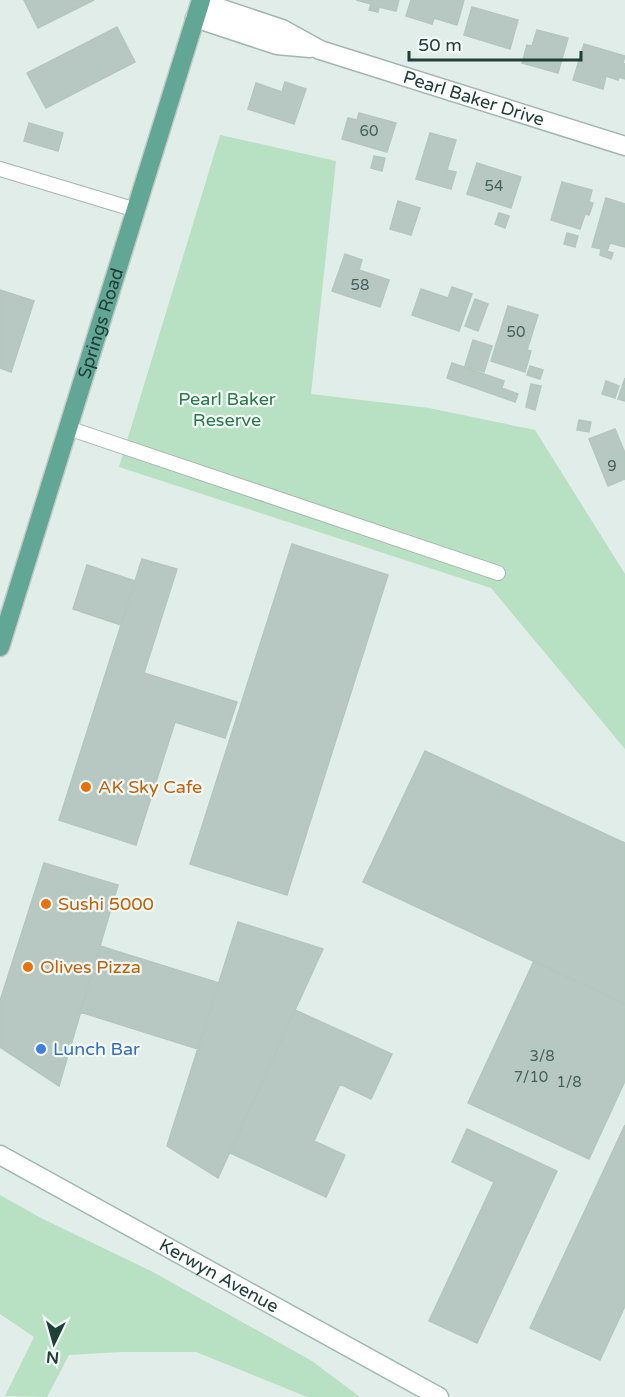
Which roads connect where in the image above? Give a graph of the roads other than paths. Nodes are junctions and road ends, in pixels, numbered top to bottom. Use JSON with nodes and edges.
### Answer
{"nodes":[{"id":1,"x":199,"y":7,"type":"edge"},
{"id":2,"x":625,"y":146,"type":"edge"},
{"id":3,"x":0,"y":169,"type":"edge"},
{"id":4,"x":136,"y":210,"type":"junction"},
{"id":5,"x":68,"y":428,"type":"junction"},
{"id":6,"x":498,"y":573,"type":"dead end"},
{"id":7,"x":0,"y":647,"type":"edge"},
{"id":8,"x":0,"y":1155,"type":"edge"},
{"id":9,"x":439,"y":1397,"type":"edge"}],
"edges":[{"from":1,"to":2,"type":"main road","name":"Pearl Baker Drive"},
{"from":1,"to":4,"type":"main road","name":"Springs Road"},
{"from":3,"to":4,"type":"lane"},
{"from":4,"to":5,"type":"main road","name":"Springs Road"},
{"from":5,"to":6,"type":"lane"},
{"from":5,"to":7,"type":"main road","name":"Springs Road"},
{"from":8,"to":9,"type":"main road","name":"Kerwyn Avenue"}]}
